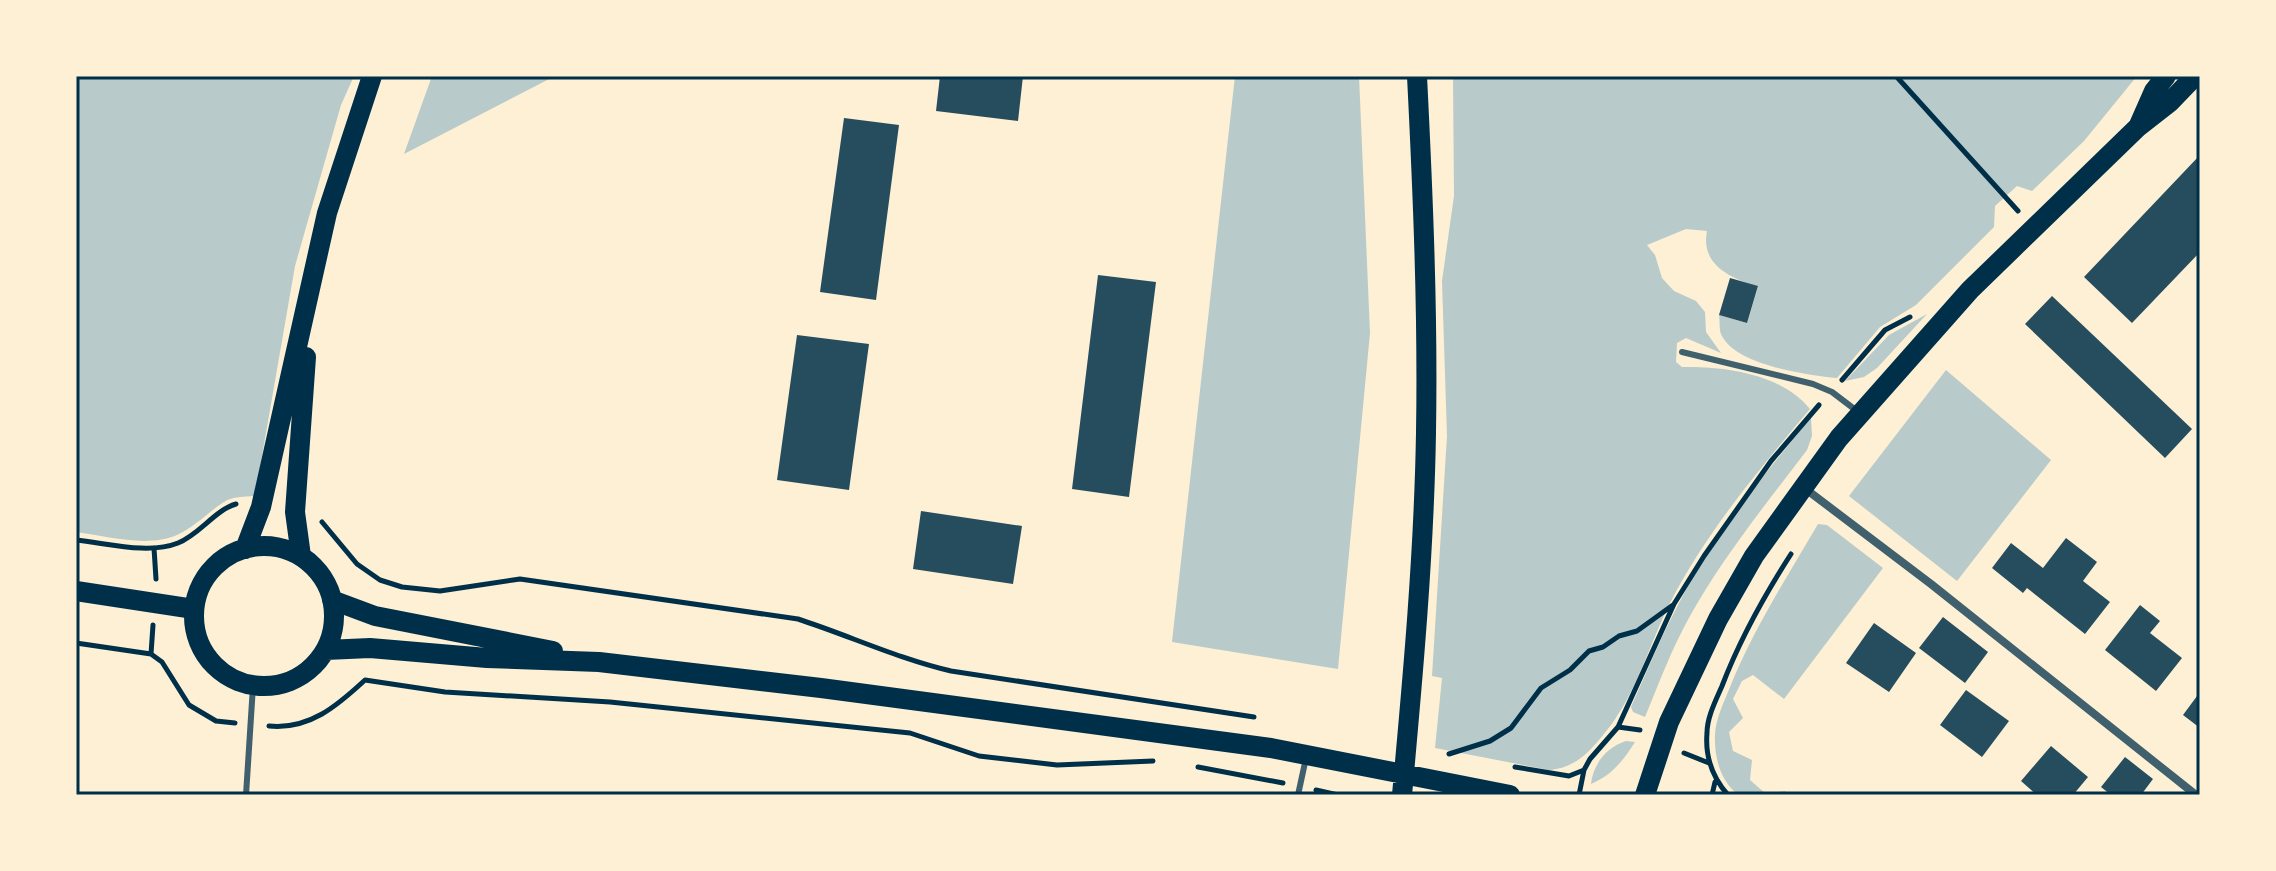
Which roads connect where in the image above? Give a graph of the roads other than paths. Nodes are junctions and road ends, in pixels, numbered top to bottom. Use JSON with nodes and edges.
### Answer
{"nodes":[{"id":1,"x":372,"y":76,"type":"edge"},
{"id":2,"x":1417,"y":76,"type":"edge"},
{"id":3,"x":2166,"y":76,"type":"edge"},
{"id":4,"x":2195,"y":76,"type":"edge"},
{"id":5,"x":2138,"y":127,"type":"junction"},
{"id":6,"x":310,"y":295,"type":"junction"},
{"id":7,"x":1682,"y":352,"type":"dead end"},
{"id":8,"x":1860,"y":413,"type":"junction"},
{"id":9,"x":1802,"y":486,"type":"junction"},
{"id":10,"x":245,"y":549,"type":"junction"},
{"id":11,"x":301,"y":556,"type":"junction"},
{"id":12,"x":76,"y":591,"type":"edge"},
{"id":13,"x":332,"y":600,"type":"junction"},
{"id":14,"x":194,"y":609,"type":"junction"},
{"id":15,"x":326,"y":650,"type":"junction"},
{"id":16,"x":599,"y":662,"type":"junction"},
{"id":17,"x":253,"y":686,"type":"junction"},
{"id":18,"x":1307,"y":754,"type":"junction"},
{"id":19,"x":246,"y":795,"type":"edge"},
{"id":20,"x":1298,"y":795,"type":"edge"},
{"id":21,"x":1402,"y":795,"type":"edge"},
{"id":22,"x":1510,"y":795,"type":"edge"},
{"id":23,"x":1645,"y":795,"type":"edge"},
{"id":24,"x":2196,"y":795,"type":"edge"}],
"edges":[{"from":1,"to":6,"type":"main road"},
{"from":2,"to":21,"type":"main road"},
{"from":3,"to":5,"type":"main road"},
{"from":4,"to":5,"type":"main road"},
{"from":5,"to":8,"type":"main road"},
{"from":6,"to":10,"type":"main road"},
{"from":6,"to":11,"type":"main road"},
{"from":7,"to":8,"type":"lane"},
{"from":8,"to":9,"type":"main road"},
{"from":9,"to":23,"type":"main road"},
{"from":9,"to":24,"type":"street"},
{"from":10,"to":11,"type":"main road"},
{"from":10,"to":14,"type":"main road"},
{"from":11,"to":13,"type":"main road"},
{"from":12,"to":14,"type":"main road"},
{"from":13,"to":15,"type":"main road"},
{"from":13,"to":16,"type":"main road"},
{"from":14,"to":17,"type":"main road"},
{"from":15,"to":16,"type":"main road"},
{"from":15,"to":17,"type":"main road"},
{"from":16,"to":18,"type":"main road"},
{"from":17,"to":19,"type":"lane"},
{"from":18,"to":20,"type":"lane"},
{"from":18,"to":22,"type":"main road"}]}
